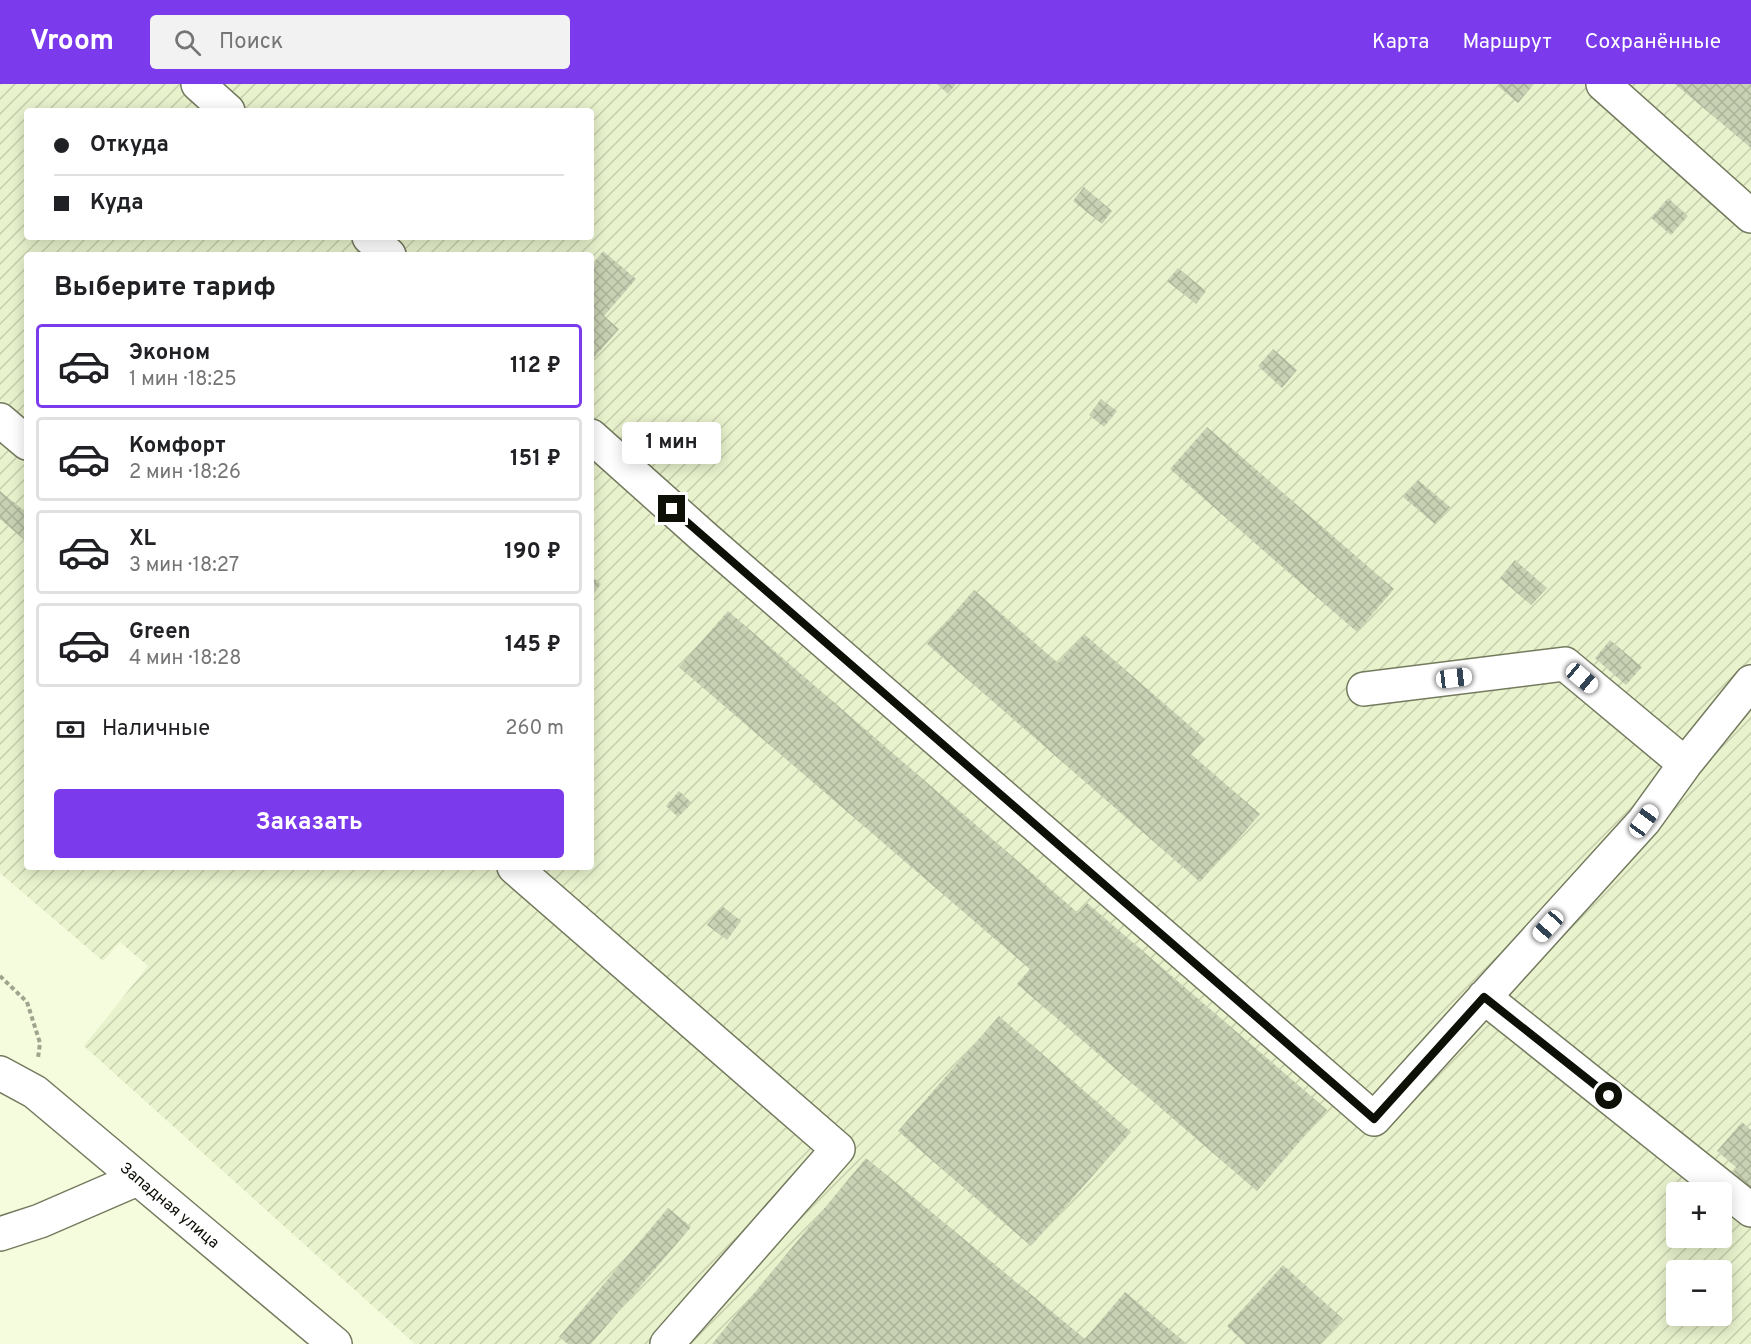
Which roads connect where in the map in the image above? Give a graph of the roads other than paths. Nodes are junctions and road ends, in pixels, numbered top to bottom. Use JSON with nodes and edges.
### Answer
{"nodes":[{"id":1,"x":198,"y":84,"type":"edge"},
{"id":2,"x":1603,"y":84,"type":"edge"},
{"id":3,"x":225,"y":108,"type":"edge"},
{"id":4,"x":1751,"y":216,"type":"edge"},
{"id":5,"x":372,"y":240,"type":"edge"},
{"id":6,"x":386,"y":252,"type":"edge"},
{"id":7,"x":0,"y":420,"type":"edge"},
{"id":8,"x":594,"y":439,"type":"edge"},
{"id":9,"x":24,"y":440,"type":"edge"},
{"id":10,"x":1751,"y":682,"type":"edge"},
{"id":11,"x":1364,"y":689,"type":"dead end"},
{"id":12,"x":1685,"y":764,"type":"junction"},
{"id":13,"x":517,"y":870,"type":"edge"},
{"id":14,"x":1484,"y":997,"type":"junction"},
{"id":15,"x":0,"y":1073,"type":"edge"},
{"id":16,"x":137,"y":1179,"type":"junction"},
{"id":17,"x":1751,"y":1210,"type":"edge"},
{"id":18,"x":0,"y":1234,"type":"edge"},
{"id":19,"x":335,"y":1344,"type":"edge"},
{"id":20,"x":667,"y":1344,"type":"edge"}],
"edges":[{"from":1,"to":3,"type":"street"},
{"from":2,"to":4,"type":"street"},
{"from":5,"to":6,"type":"street"},
{"from":7,"to":9,"type":"street"},
{"from":8,"to":14,"type":"street"},
{"from":10,"to":12,"type":"street"},
{"from":11,"to":12,"type":"street"},
{"from":12,"to":14,"type":"street"},
{"from":13,"to":20,"type":"street"},
{"from":14,"to":17,"type":"street"},
{"from":15,"to":16,"type":"street","name":"Западная улица"},
{"from":16,"to":18,"type":"street"},
{"from":16,"to":19,"type":"street","name":"Западная улица"}]}
